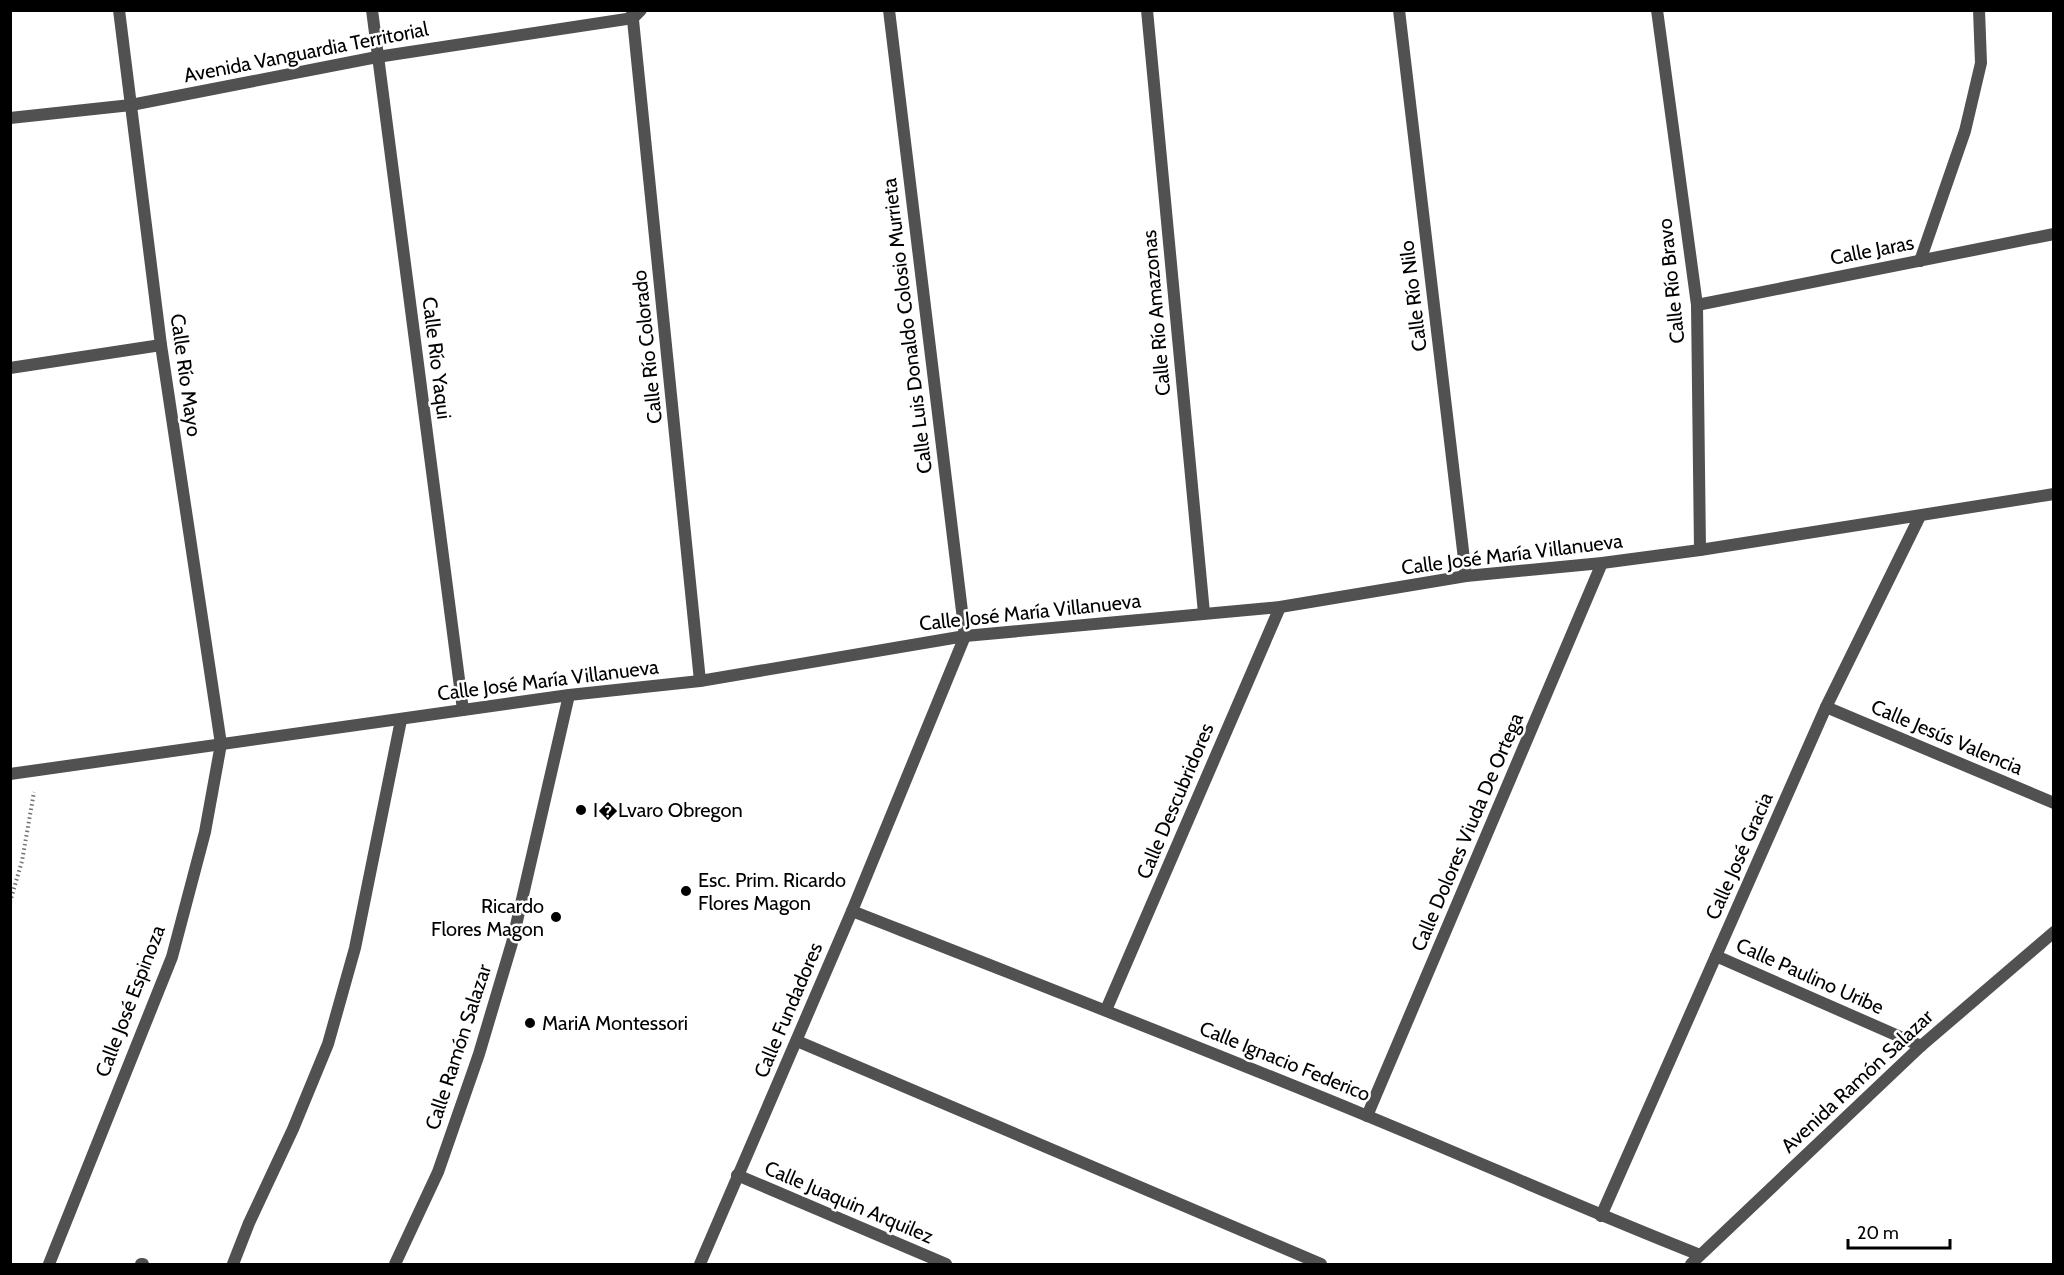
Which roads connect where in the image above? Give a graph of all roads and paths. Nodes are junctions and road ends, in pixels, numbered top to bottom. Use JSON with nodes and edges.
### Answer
{"nodes":[{"id":1,"x":119,"y":10,"type":"edge"},
{"id":2,"x":372,"y":10,"type":"edge"},
{"id":3,"x":888,"y":10,"type":"edge"},
{"id":4,"x":1147,"y":10,"type":"edge"},
{"id":5,"x":1399,"y":10,"type":"edge"},
{"id":6,"x":1656,"y":10,"type":"edge"},
{"id":7,"x":1979,"y":10,"type":"edge"},
{"id":8,"x":635,"y":13,"type":"edge"},
{"id":9,"x":378,"y":57,"type":"junction"},
{"id":10,"x":131,"y":105,"type":"junction"},
{"id":11,"x":10,"y":118,"type":"edge"},
{"id":12,"x":2054,"y":234,"type":"edge"},
{"id":13,"x":1920,"y":261,"type":"junction"},
{"id":14,"x":1697,"y":304,"type":"junction"},
{"id":15,"x":161,"y":345,"type":"junction"},
{"id":16,"x":10,"y":368,"type":"edge"},
{"id":17,"x":2054,"y":494,"type":"edge"},
{"id":18,"x":1920,"y":516,"type":"junction"},
{"id":19,"x":1700,"y":550,"type":"junction"},
{"id":20,"x":1602,"y":563,"type":"junction"},
{"id":21,"x":1466,"y":576,"type":"junction"},
{"id":22,"x":1280,"y":607,"type":"junction"},
{"id":23,"x":1204,"y":613,"type":"junction"},
{"id":24,"x":965,"y":636,"type":"junction"},
{"id":25,"x":700,"y":681,"type":"junction"},
{"id":26,"x":569,"y":694,"type":"junction"},
{"id":27,"x":1826,"y":707,"type":"junction"},
{"id":28,"x":463,"y":710,"type":"junction"},
{"id":29,"x":401,"y":720,"type":"junction"},
{"id":30,"x":221,"y":744,"type":"junction"},
{"id":31,"x":37,"y":771,"type":"junction"},
{"id":32,"x":10,"y":774,"type":"edge"},
{"id":33,"x":2054,"y":803,"type":"edge"},
{"id":34,"x":10,"y":902,"type":"edge"},
{"id":35,"x":852,"y":911,"type":"junction"},
{"id":36,"x":2054,"y":932,"type":"edge"},
{"id":37,"x":1716,"y":956,"type":"junction"},
{"id":38,"x":1106,"y":1010,"type":"junction"},
{"id":39,"x":796,"y":1041,"type":"junction"},
{"id":40,"x":1921,"y":1046,"type":"junction"},
{"id":41,"x":1367,"y":1116,"type":"junction"},
{"id":42,"x":737,"y":1175,"type":"junction"},
{"id":43,"x":1601,"y":1216,"type":"junction"},
{"id":44,"x":1696,"y":1260,"type":"edge"},
{"id":45,"x":49,"y":1264,"type":"edge"},
{"id":46,"x":233,"y":1264,"type":"edge"},
{"id":47,"x":395,"y":1264,"type":"edge"},
{"id":48,"x":700,"y":1264,"type":"edge"},
{"id":49,"x":946,"y":1264,"type":"edge"},
{"id":50,"x":1320,"y":1264,"type":"edge"}],
"edges":[{"from":1,"to":10,"type":"street","name":"Calle Río Mayo"},
{"from":2,"to":9,"type":"street","name":"Calle Río Yaqui"},
{"from":3,"to":24,"type":"street","name":"Calle Luis Donaldo Colosio Murrieta"},
{"from":4,"to":23,"type":"street","name":"Calle Río Amazonas"},
{"from":5,"to":21,"type":"street","name":"Calle Río Nilo"},
{"from":6,"to":14,"type":"street","name":"Calle Río Bravo"},
{"from":7,"to":13,"type":"street"},
{"from":8,"to":9,"type":"street","name":"Avenida Vanguardia Territorial"},
{"from":8,"to":25,"type":"street","name":"Calle Río Colorado"},
{"from":9,"to":10,"type":"street","name":"Avenida Vanguardia Territorial"},
{"from":9,"to":28,"type":"street","name":"Calle Río Yaqui"},
{"from":10,"to":11,"type":"street","name":"Avenida Vanguardia Territorial"},
{"from":10,"to":15,"type":"street","name":"Calle Río Mayo"},
{"from":12,"to":13,"type":"street","name":"Calle Jaras"},
{"from":13,"to":14,"type":"street","name":"Calle Jaras"},
{"from":14,"to":19,"type":"street","name":"Calle Río Bravo"},
{"from":15,"to":16,"type":"street"},
{"from":15,"to":30,"type":"street","name":"Calle Río Mayo"},
{"from":17,"to":18,"type":"street","name":"Calle José María Villanueva"},
{"from":18,"to":19,"type":"street","name":"Calle José María Villanueva"},
{"from":18,"to":27,"type":"street","name":"Calle José Gracia"},
{"from":19,"to":20,"type":"street","name":"Calle José María Villanueva"},
{"from":20,"to":21,"type":"street","name":"Calle José María Villanueva"},
{"from":20,"to":41,"type":"street","name":"Calle Dolores Viuda De Ortega"},
{"from":21,"to":22,"type":"street","name":"Calle José María Villanueva"},
{"from":22,"to":23,"type":"street","name":"Calle José María Villanueva"},
{"from":22,"to":38,"type":"street","name":"Calle Descubridores"},
{"from":23,"to":24,"type":"street","name":"Calle José María Villanueva"},
{"from":24,"to":25,"type":"street","name":"Calle José María Villanueva"},
{"from":24,"to":35,"type":"street","name":"Calle Fundadores"},
{"from":25,"to":26,"type":"street","name":"Calle José María Villanueva"},
{"from":26,"to":28,"type":"street","name":"Calle José María Villanueva"},
{"from":26,"to":47,"type":"street","name":"Calle Ramón Salazar"},
{"from":27,"to":33,"type":"street","name":"Calle Jesús Valencia"},
{"from":27,"to":37,"type":"street","name":"Calle José Gracia"},
{"from":28,"to":29,"type":"street","name":"Calle José María Villanueva"},
{"from":29,"to":30,"type":"street","name":"Calle José María Villanueva"},
{"from":29,"to":46,"type":"street"},
{"from":30,"to":31,"type":"street","name":"Calle José María Villanueva"},
{"from":30,"to":45,"type":"street","name":"Calle José Espinoza"},
{"from":31,"to":32,"type":"street","name":"Calle José María Villanueva"},
{"from":31,"to":34,"type":"path"},
{"from":35,"to":38,"type":"street","name":"Calle Ignacio Federico"},
{"from":35,"to":39,"type":"street","name":"Calle Fundadores"},
{"from":36,"to":40,"type":"street","name":"Avenida Ramón Salazar"},
{"from":37,"to":40,"type":"street","name":"Calle Paulino Uribe"},
{"from":37,"to":43,"type":"street","name":"Calle José Gracia"},
{"from":38,"to":41,"type":"street","name":"Calle Ignacio Federico"},
{"from":39,"to":42,"type":"street","name":"Calle Fundadores"},
{"from":39,"to":50,"type":"street"},
{"from":40,"to":44,"type":"street","name":"Avenida Ramón Salazar"},
{"from":41,"to":43,"type":"street","name":"Calle Ignacio Federico"},
{"from":42,"to":48,"type":"street","name":"Calle Fundadores"},
{"from":42,"to":49,"type":"street","name":"Calle Juaquin Arquilez"},
{"from":43,"to":44,"type":"street","name":"Calle Ignacio Federico"}]}
